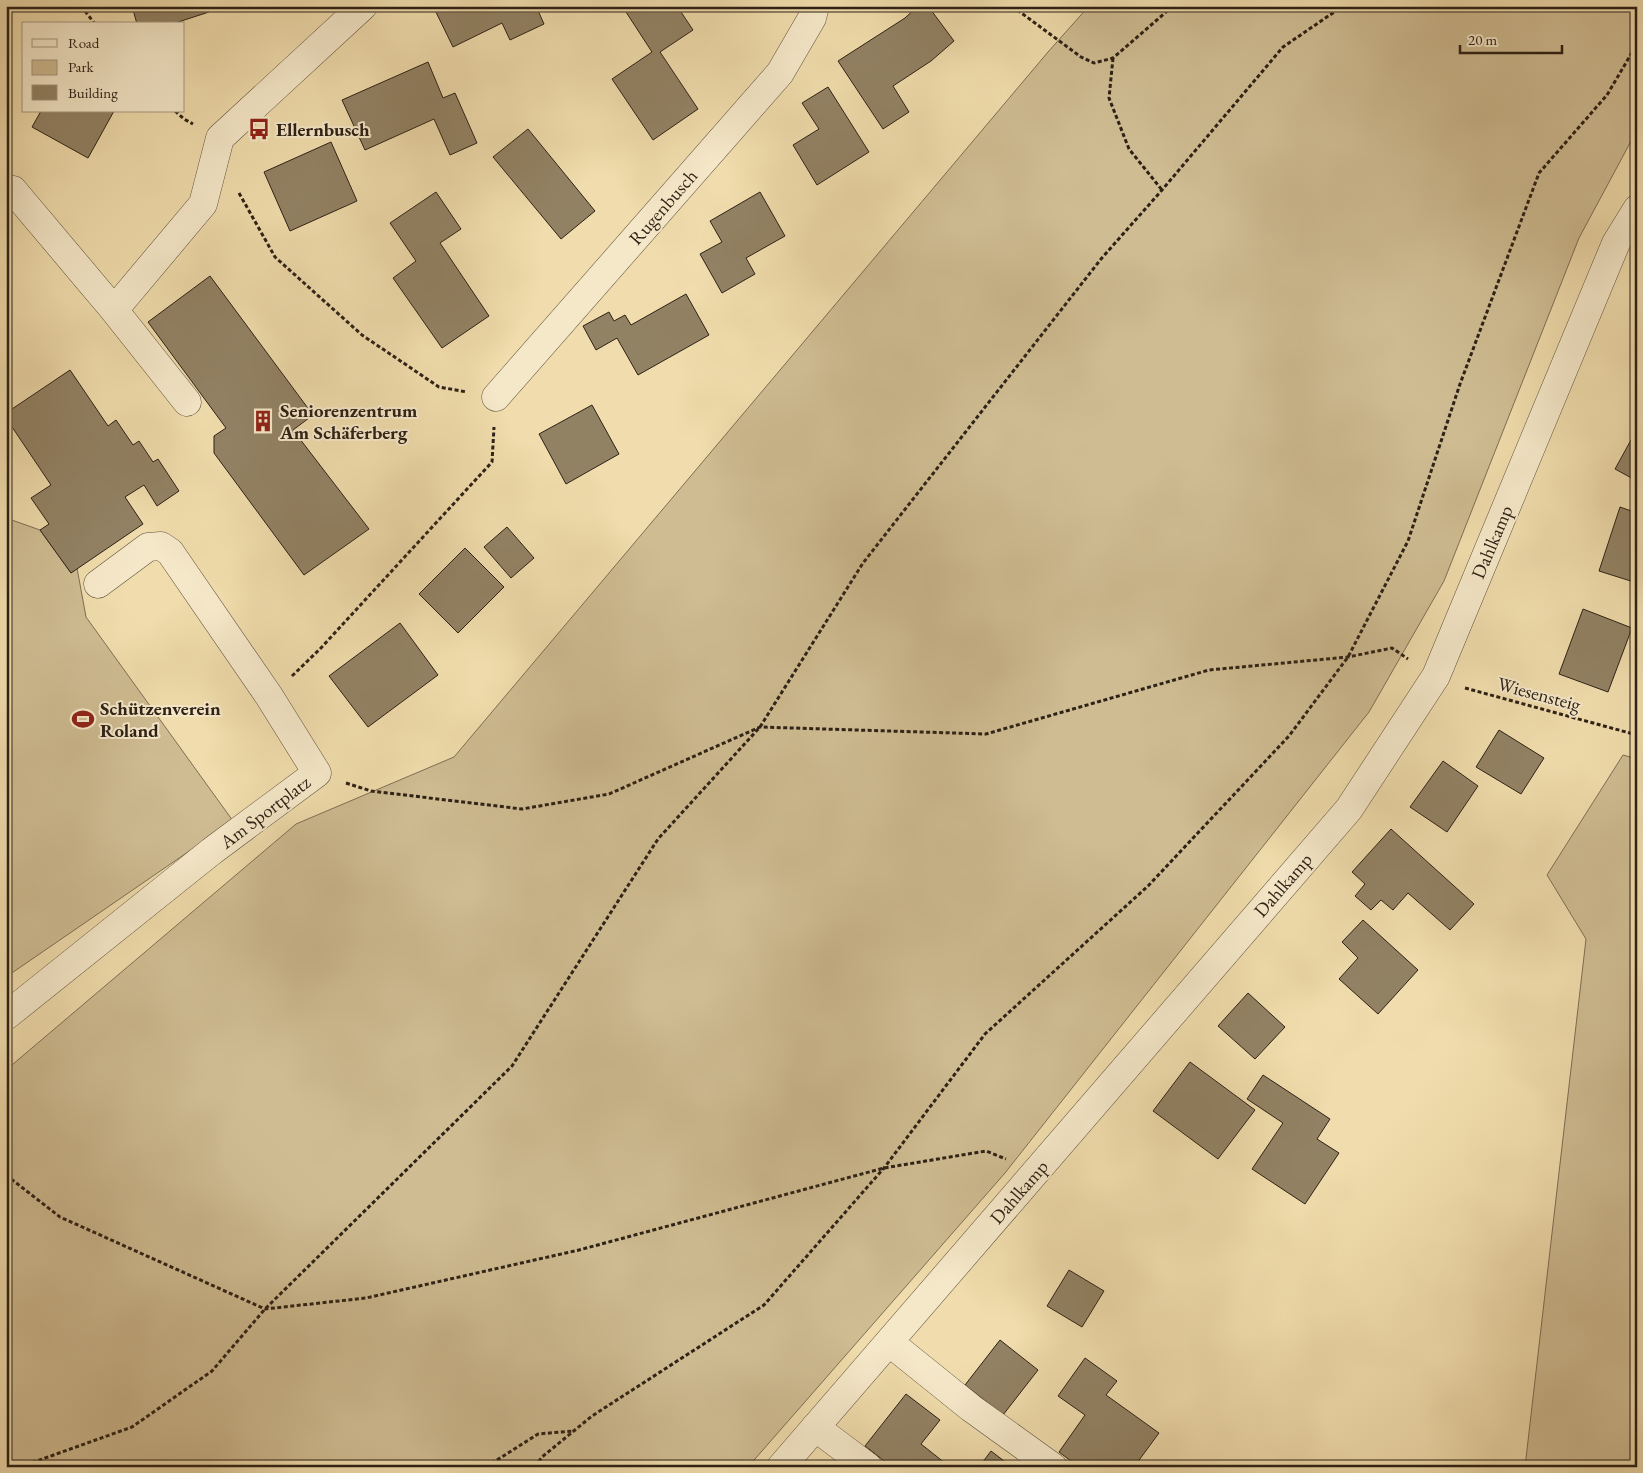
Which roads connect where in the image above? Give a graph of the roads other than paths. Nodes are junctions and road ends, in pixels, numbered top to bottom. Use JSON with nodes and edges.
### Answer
{"nodes":[{"id":1,"x":363,"y":6,"type":"edge"},
{"id":2,"x":814,"y":6,"type":"edge"},
{"id":3,"x":13,"y":190,"type":"dead end"},
{"id":4,"x":1637,"y":209,"type":"edge"},
{"id":5,"x":114,"y":310,"type":"junction"},
{"id":6,"x":496,"y":397,"type":"road end"},
{"id":7,"x":187,"y":402,"type":"dead end"},
{"id":8,"x":98,"y":584,"type":"dead end"},
{"id":9,"x":6,"y":1016,"type":"edge"},
{"id":10,"x":889,"y":1342,"type":"junction"},
{"id":11,"x":815,"y":1427,"type":"junction"},
{"id":12,"x":781,"y":1467,"type":"edge"},
{"id":13,"x":868,"y":1467,"type":"edge"},
{"id":14,"x":1053,"y":1467,"type":"edge"}],
"edges":[{"from":1,"to":5,"type":"street"},
{"from":2,"to":6,"type":"street","name":"Rugenbusch"},
{"from":3,"to":5,"type":"street"},
{"from":4,"to":10,"type":"street","name":"Dahlkamp"},
{"from":5,"to":7,"type":"street"},
{"from":8,"to":9,"type":"street","name":"Am Sportplatz"},
{"from":10,"to":11,"type":"street","name":"Dahlkamp"},
{"from":10,"to":14,"type":"street"},
{"from":11,"to":12,"type":"street","name":"Dahlkamp"},
{"from":11,"to":13,"type":"street"}]}
